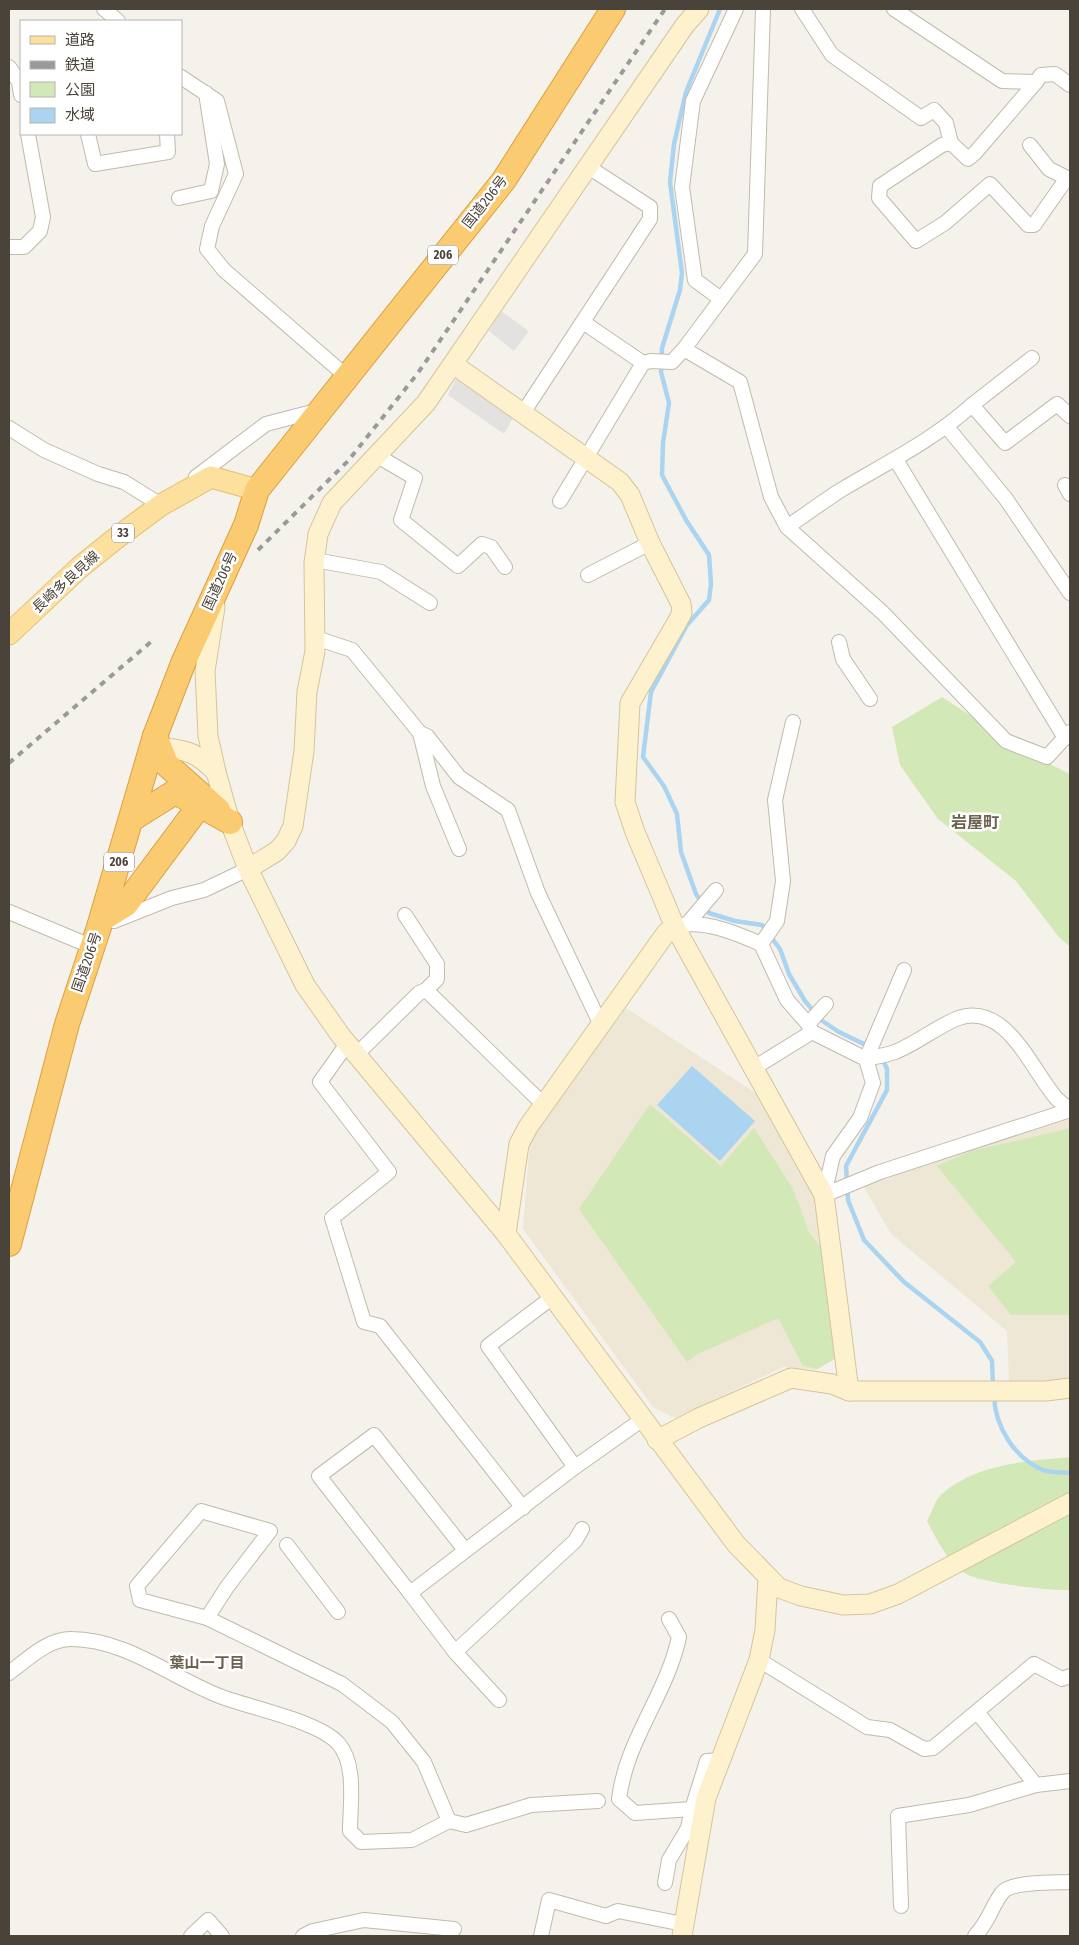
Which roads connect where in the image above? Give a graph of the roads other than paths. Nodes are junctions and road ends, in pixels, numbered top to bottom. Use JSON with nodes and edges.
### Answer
{"nodes":[{"id":1,"x":104,"y":9,"type":"edge"},
{"id":2,"x":613,"y":9,"type":"edge"},
{"id":3,"x":699,"y":9,"type":"edge"},
{"id":4,"x":736,"y":9,"type":"edge"},
{"id":5,"x":763,"y":9,"type":"edge"},
{"id":6,"x":770,"y":9,"type":"edge"},
{"id":7,"x":802,"y":9,"type":"edge"},
{"id":8,"x":894,"y":9,"type":"edge"},
{"id":9,"x":117,"y":20,"type":"edge"},
{"id":10,"x":9,"y":67,"type":"edge"},
{"id":11,"x":182,"y":78,"type":"edge"},
{"id":12,"x":1036,"y":82,"type":"junction"},
{"id":13,"x":1070,"y":85,"type":"edge"},
{"id":14,"x":20,"y":88,"type":"edge"},
{"id":15,"x":206,"y":93,"type":"junction"},
{"id":16,"x":28,"y":135,"type":"edge"},
{"id":17,"x":88,"y":135,"type":"edge"},
{"id":18,"x":167,"y":135,"type":"edge"},
{"id":19,"x":951,"y":143,"type":"junction"},
{"id":20,"x":1030,"y":144,"type":"dead end"},
{"id":21,"x":587,"y":166,"type":"junction"},
{"id":22,"x":179,"y":198,"type":"dead end"},
{"id":23,"x":9,"y":246,"type":"edge"},
{"id":24,"x":721,"y":299,"type":"junction"},
{"id":25,"x":583,"y":322,"type":"junction"},
{"id":26,"x":684,"y":349,"type":"junction"},
{"id":27,"x":1032,"y":358,"type":"dead end"},
{"id":28,"x":647,"y":362,"type":"junction"},
{"id":29,"x":453,"y":364,"type":"junction"},
{"id":30,"x":346,"y":376,"type":"junction"},
{"id":31,"x":972,"y":405,"type":"junction"},
{"id":32,"x":320,"y":410,"type":"junction"},
{"id":33,"x":523,"y":413,"type":"junction"},
{"id":34,"x":1070,"y":416,"type":"edge"},
{"id":35,"x":947,"y":427,"type":"junction"},
{"id":36,"x":9,"y":428,"type":"edge"},
{"id":37,"x":376,"y":455,"type":"junction"},
{"id":38,"x":586,"y":458,"type":"junction"},
{"id":39,"x":896,"y":460,"type":"junction"},
{"id":40,"x":257,"y":490,"type":"junction"},
{"id":41,"x":560,"y":501,"type":"dead end"},
{"id":42,"x":161,"y":505,"type":"junction"},
{"id":43,"x":787,"y":527,"type":"junction"},
{"id":44,"x":243,"y":531,"type":"junction"},
{"id":45,"x":650,"y":544,"type":"junction"},
{"id":46,"x":315,"y":560,"type":"junction"},
{"id":47,"x":505,"y":567,"type":"dead end"},
{"id":48,"x":588,"y":575,"type":"dead end"},
{"id":49,"x":1070,"y":593,"type":"edge"},
{"id":50,"x":430,"y":603,"type":"dead end"},
{"id":51,"x":9,"y":634,"type":"edge"},
{"id":52,"x":316,"y":638,"type":"junction"},
{"id":53,"x":838,"y":642,"type":"dead end"},
{"id":54,"x":870,"y":699,"type":"dead end"},
{"id":55,"x":793,"y":722,"type":"dead end"},
{"id":56,"x":420,"y":733,"type":"junction"},
{"id":57,"x":1068,"y":735,"type":"edge"},
{"id":58,"x":155,"y":750,"type":"junction"},
{"id":59,"x":216,"y":772,"type":"junction"},
{"id":60,"x":200,"y":804,"type":"junction"},
{"id":61,"x":132,"y":819,"type":"junction"},
{"id":62,"x":230,"y":822,"type":"junction"},
{"id":63,"x":459,"y":849,"type":"dead end"},
{"id":64,"x":248,"y":869,"type":"junction"},
{"id":65,"x":716,"y":890,"type":"dead end"},
{"id":66,"x":9,"y":912,"type":"edge"},
{"id":67,"x":404,"y":914,"type":"dead end"},
{"id":68,"x":682,"y":925,"type":"junction"},
{"id":69,"x":98,"y":931,"type":"junction"},
{"id":70,"x":761,"y":944,"type":"junction"},
{"id":71,"x":904,"y":970,"type":"dead end"},
{"id":72,"x":426,"y":990,"type":"junction"},
{"id":73,"x":826,"y":1004,"type":"dead end"},
{"id":74,"x":601,"y":1025,"type":"junction"},
{"id":75,"x":810,"y":1028,"type":"junction"},
{"id":76,"x":352,"y":1049,"type":"junction"},
{"id":77,"x":866,"y":1059,"type":"junction"},
{"id":78,"x":754,"y":1068,"type":"junction"},
{"id":79,"x":544,"y":1105,"type":"junction"},
{"id":80,"x":1070,"y":1110,"type":"edge"},
{"id":81,"x":831,"y":1192,"type":"junction"},
{"id":82,"x":506,"y":1234,"type":"junction"},
{"id":83,"x":9,"y":1244,"type":"edge"},
{"id":84,"x":554,"y":1296,"type":"junction"},
{"id":85,"x":1070,"y":1388,"type":"edge"},
{"id":86,"x":849,"y":1391,"type":"junction"},
{"id":87,"x":643,"y":1419,"type":"junction"},
{"id":88,"x":657,"y":1440,"type":"junction"},
{"id":89,"x":575,"y":1467,"type":"junction"},
{"id":90,"x":1070,"y":1503,"type":"edge"},
{"id":91,"x":523,"y":1508,"type":"junction"},
{"id":92,"x":582,"y":1529,"type":"dead end"},
{"id":93,"x":287,"y":1545,"type":"dead end"},
{"id":94,"x":465,"y":1550,"type":"junction"},
{"id":95,"x":768,"y":1578,"type":"junction"},
{"id":96,"x":410,"y":1592,"type":"junction"},
{"id":97,"x":338,"y":1612,"type":"dead end"},
{"id":98,"x":207,"y":1618,"type":"junction"},
{"id":99,"x":669,"y":1619,"type":"dead end"},
{"id":100,"x":455,"y":1652,"type":"junction"},
{"id":101,"x":758,"y":1660,"type":"junction"},
{"id":102,"x":9,"y":1673,"type":"edge"},
{"id":103,"x":1070,"y":1676,"type":"edge"},
{"id":104,"x":498,"y":1700,"type":"dead end"},
{"id":105,"x":977,"y":1712,"type":"junction"},
{"id":106,"x":720,"y":1760,"type":"junction"},
{"id":107,"x":1070,"y":1781,"type":"edge"},
{"id":108,"x":1036,"y":1785,"type":"junction"},
{"id":109,"x":598,"y":1801,"type":"dead end"},
{"id":110,"x":692,"y":1810,"type":"junction"},
{"id":111,"x":449,"y":1821,"type":"junction"},
{"id":112,"x":1070,"y":1882,"type":"edge"},
{"id":113,"x":665,"y":1883,"type":"dead end"},
{"id":114,"x":900,"y":1906,"type":"dead end"},
{"id":115,"x":454,"y":1929,"type":"dead end"},
{"id":116,"x":682,"y":1930,"type":"edge"},
{"id":117,"x":191,"y":1936,"type":"edge"},
{"id":118,"x":222,"y":1936,"type":"edge"},
{"id":119,"x":303,"y":1936,"type":"edge"},
{"id":120,"x":541,"y":1936,"type":"edge"},
{"id":121,"x":975,"y":1936,"type":"edge"}],
"edges":[{"from":1,"to":9,"type":"street"},
{"from":2,"to":30,"type":"highway","name":"国道206号","number":"206"},
{"from":3,"to":21,"type":"street"},
{"from":4,"to":24,"type":"street"},
{"from":5,"to":6,"type":"street"},
{"from":5,"to":24,"type":"street"},
{"from":7,"to":19,"type":"street"},
{"from":8,"to":12,"type":"street"},
{"from":10,"to":14,"type":"street"},
{"from":11,"to":15,"type":"street"},
{"from":12,"to":13,"type":"street"},
{"from":12,"to":19,"type":"street"},
{"from":15,"to":22,"type":"street"},
{"from":15,"to":30,"type":"street"},
{"from":16,"to":23,"type":"street"},
{"from":17,"to":18,"type":"street"},
{"from":19,"to":20,"type":"street"},
{"from":21,"to":25,"type":"street"},
{"from":21,"to":29,"type":"street"},
{"from":24,"to":26,"type":"street"},
{"from":25,"to":28,"type":"street"},
{"from":25,"to":33,"type":"street"},
{"from":26,"to":28,"type":"street"},
{"from":26,"to":43,"type":"street"},
{"from":27,"to":31,"type":"street"},
{"from":28,"to":38,"type":"street"},
{"from":29,"to":33,"type":"street"},
{"from":29,"to":37,"type":"street"},
{"from":30,"to":32,"type":"highway","name":"国道206号","number":"206"},
{"from":31,"to":34,"type":"street"},
{"from":31,"to":35,"type":"street"},
{"from":32,"to":40,"type":"highway","name":"国道206号","number":"206"},
{"from":32,"to":42,"type":"street"},
{"from":33,"to":38,"type":"street"},
{"from":35,"to":39,"type":"street"},
{"from":35,"to":49,"type":"street"},
{"from":36,"to":42,"type":"street"},
{"from":37,"to":46,"type":"street"},
{"from":37,"to":47,"type":"street"},
{"from":38,"to":41,"type":"street"},
{"from":38,"to":45,"type":"street"},
{"from":39,"to":43,"type":"street"},
{"from":39,"to":57,"type":"street"},
{"from":40,"to":42,"type":"main road","name":"長崎多良見線","number":"33"},
{"from":40,"to":44,"type":"highway","name":"国道206号","number":"206"},
{"from":42,"to":51,"type":"main road","name":"長崎多良見線","number":"33"},
{"from":43,"to":57,"type":"street"},
{"from":44,"to":58,"type":"highway","name":"国道206号","number":"206"},
{"from":44,"to":59,"type":"street"},
{"from":45,"to":48,"type":"street"},
{"from":45,"to":68,"type":"street"},
{"from":46,"to":50,"type":"street"},
{"from":46,"to":52,"type":"street"},
{"from":52,"to":56,"type":"street"},
{"from":52,"to":64,"type":"street"},
{"from":53,"to":54,"type":"street"},
{"from":55,"to":70,"type":"street"},
{"from":56,"to":63,"type":"street"},
{"from":56,"to":74,"type":"street"},
{"from":58,"to":59,"type":"street"},
{"from":58,"to":61,"type":"highway","name":"国道206号","number":"206"},
{"from":58,"to":62,"type":"highway"},
{"from":59,"to":62,"type":"street"},
{"from":60,"to":61,"type":"highway"},
{"from":60,"to":62,"type":"highway"},
{"from":60,"to":69,"type":"highway"},
{"from":61,"to":69,"type":"highway","name":"国道206号","number":"206"},
{"from":62,"to":64,"type":"street"},
{"from":64,"to":69,"type":"street"},
{"from":64,"to":76,"type":"street"},
{"from":65,"to":68,"type":"street"},
{"from":66,"to":69,"type":"street"},
{"from":67,"to":72,"type":"street"},
{"from":68,"to":70,"type":"street"},
{"from":68,"to":74,"type":"street"},
{"from":68,"to":78,"type":"street"},
{"from":69,"to":83,"type":"highway","name":"国道206号","number":"206"},
{"from":70,"to":75,"type":"street"},
{"from":71,"to":77,"type":"street"},
{"from":72,"to":76,"type":"street"},
{"from":72,"to":79,"type":"street"},
{"from":73,"to":75,"type":"street"},
{"from":74,"to":79,"type":"street"},
{"from":75,"to":77,"type":"street"},
{"from":75,"to":78,"type":"street"},
{"from":76,"to":82,"type":"street"},
{"from":76,"to":91,"type":"street"},
{"from":77,"to":80,"type":"street"},
{"from":77,"to":81,"type":"street"},
{"from":78,"to":81,"type":"street"},
{"from":79,"to":82,"type":"street"},
{"from":80,"to":81,"type":"street"},
{"from":81,"to":86,"type":"street"},
{"from":82,"to":84,"type":"street"},
{"from":84,"to":87,"type":"street"},
{"from":84,"to":89,"type":"street"},
{"from":85,"to":86,"type":"street"},
{"from":86,"to":88,"type":"street"},
{"from":87,"to":88,"type":"street"},
{"from":87,"to":89,"type":"street"},
{"from":88,"to":95,"type":"street"},
{"from":89,"to":91,"type":"street"},
{"from":90,"to":95,"type":"street"},
{"from":91,"to":94,"type":"street"},
{"from":92,"to":100,"type":"street"},
{"from":93,"to":97,"type":"street"},
{"from":94,"to":96,"type":"street"},
{"from":94,"to":96,"type":"street"},
{"from":95,"to":101,"type":"street"},
{"from":96,"to":100,"type":"street"},
{"from":98,"to":98,"type":"street"},
{"from":98,"to":111,"type":"street"},
{"from":99,"to":110,"type":"street"},
{"from":100,"to":104,"type":"street"},
{"from":101,"to":105,"type":"street"},
{"from":101,"to":106,"type":"street"},
{"from":102,"to":111,"type":"street"},
{"from":103,"to":105,"type":"street"},
{"from":105,"to":108,"type":"street"},
{"from":106,"to":110,"type":"street"},
{"from":106,"to":116,"type":"street"},
{"from":107,"to":108,"type":"street"},
{"from":108,"to":114,"type":"street"},
{"from":109,"to":111,"type":"street"},
{"from":110,"to":113,"type":"street"},
{"from":112,"to":121,"type":"street"},
{"from":115,"to":119,"type":"street"},
{"from":116,"to":120,"type":"street"},
{"from":117,"to":118,"type":"street"}]}
